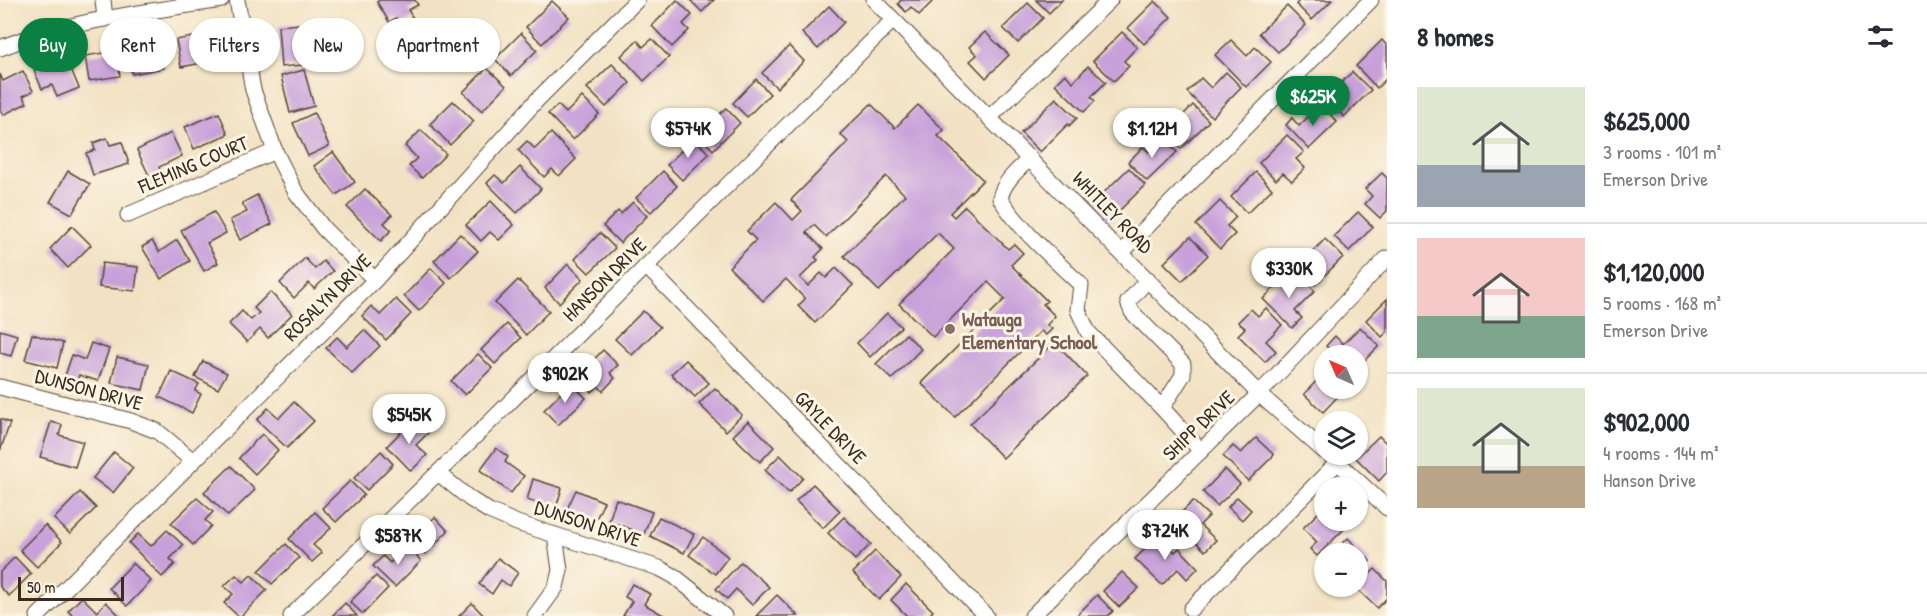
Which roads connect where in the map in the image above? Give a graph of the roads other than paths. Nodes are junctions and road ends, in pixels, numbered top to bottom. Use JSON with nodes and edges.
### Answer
{"nodes":[{"id":1,"x":103,"y":0,"type":"edge"},
{"id":2,"x":220,"y":0,"type":"edge"},
{"id":3,"x":237,"y":0,"type":"edge"},
{"id":4,"x":637,"y":0,"type":"edge"},
{"id":5,"x":874,"y":0,"type":"edge"},
{"id":6,"x":1110,"y":0,"type":"edge"},
{"id":7,"x":1371,"y":0,"type":"edge"},
{"id":8,"x":105,"y":18,"type":"edge"},
{"id":9,"x":111,"y":18,"type":"edge"},
{"id":10,"x":100,"y":20,"type":"edge"},
{"id":11,"x":894,"y":20,"type":"junction"},
{"id":12,"x":0,"y":48,"type":"edge"},
{"id":13,"x":990,"y":117,"type":"junction"},
{"id":14,"x":275,"y":151,"type":"junction"},
{"id":15,"x":1030,"y":158,"type":"junction"},
{"id":16,"x":128,"y":215,"type":"dead end"},
{"id":17,"x":1122,"y":252,"type":"junction"},
{"id":18,"x":1387,"y":258,"type":"edge"},
{"id":19,"x":646,"y":266,"type":"junction"},
{"id":20,"x":1148,"y":279,"type":"junction"},
{"id":21,"x":375,"y":280,"type":"junction"},
{"id":22,"x":0,"y":387,"type":"edge"},
{"id":23,"x":1259,"y":394,"type":"junction"},
{"id":24,"x":1162,"y":408,"type":"junction"},
{"id":25,"x":1314,"y":442,"type":"edge"},
{"id":26,"x":1201,"y":451,"type":"junction"},
{"id":27,"x":193,"y":461,"type":"junction"},
{"id":28,"x":1326,"y":465,"type":"edge"},
{"id":29,"x":1341,"y":465,"type":"edge"},
{"id":30,"x":438,"y":473,"type":"junction"},
{"id":31,"x":1387,"y":508,"type":"edge"},
{"id":32,"x":555,"y":535,"type":"junction"},
{"id":33,"x":1191,"y":609,"type":"dead end"},
{"id":34,"x":38,"y":616,"type":"edge"},
{"id":35,"x":291,"y":616,"type":"edge"},
{"id":36,"x":535,"y":616,"type":"edge"},
{"id":37,"x":724,"y":616,"type":"edge"},
{"id":38,"x":986,"y":616,"type":"edge"},
{"id":39,"x":1032,"y":616,"type":"edge"}],
"edges":[{"from":1,"to":8,"type":"street"},
{"from":2,"to":9,"type":"street"},
{"from":3,"to":14,"type":"street"},
{"from":4,"to":21,"type":"street","name":"ROSALYN DRIVE"},
{"from":5,"to":11,"type":"street","name":"WHITLEY ROAD"},
{"from":6,"to":13,"type":"street"},
{"from":7,"to":17,"type":"street"},
{"from":10,"to":12,"type":"street"},
{"from":11,"to":13,"type":"street","name":"WHITLEY ROAD"},
{"from":11,"to":19,"type":"street","name":"HANSON DRIVE"},
{"from":13,"to":15,"type":"street","name":"WHITLEY ROAD"},
{"from":14,"to":16,"type":"street","name":"FLEMING COURT"},
{"from":14,"to":21,"type":"street"},
{"from":15,"to":17,"type":"street","name":"WHITLEY ROAD"},
{"from":15,"to":24,"type":"street"},
{"from":17,"to":20,"type":"street","name":"WHITLEY ROAD"},
{"from":18,"to":23,"type":"street","name":"SHIPP DRIVE"},
{"from":19,"to":30,"type":"street","name":"HANSON DRIVE"},
{"from":19,"to":38,"type":"street","name":"GAYLE DRIVE"},
{"from":20,"to":23,"type":"street","name":"WHITLEY ROAD"},
{"from":20,"to":24,"type":"street"},
{"from":21,"to":27,"type":"street","name":"ROSALYN DRIVE"},
{"from":22,"to":27,"type":"street","name":"DUNSON DRIVE"},
{"from":23,"to":25,"type":"street","name":"WHITLEY ROAD"},
{"from":23,"to":26,"type":"street","name":"SHIPP DRIVE"},
{"from":24,"to":26,"type":"street"},
{"from":26,"to":39,"type":"street","name":"SHIPP DRIVE"},
{"from":27,"to":34,"type":"street","name":"ROSALYN DRIVE"},
{"from":28,"to":33,"type":"street"},
{"from":29,"to":31,"type":"street"},
{"from":30,"to":32,"type":"street","name":"DUNSON DRIVE"},
{"from":30,"to":35,"type":"street","name":"HANSON DRIVE"},
{"from":32,"to":36,"type":"street"},
{"from":32,"to":37,"type":"street","name":"DUNSON DRIVE"}]}
